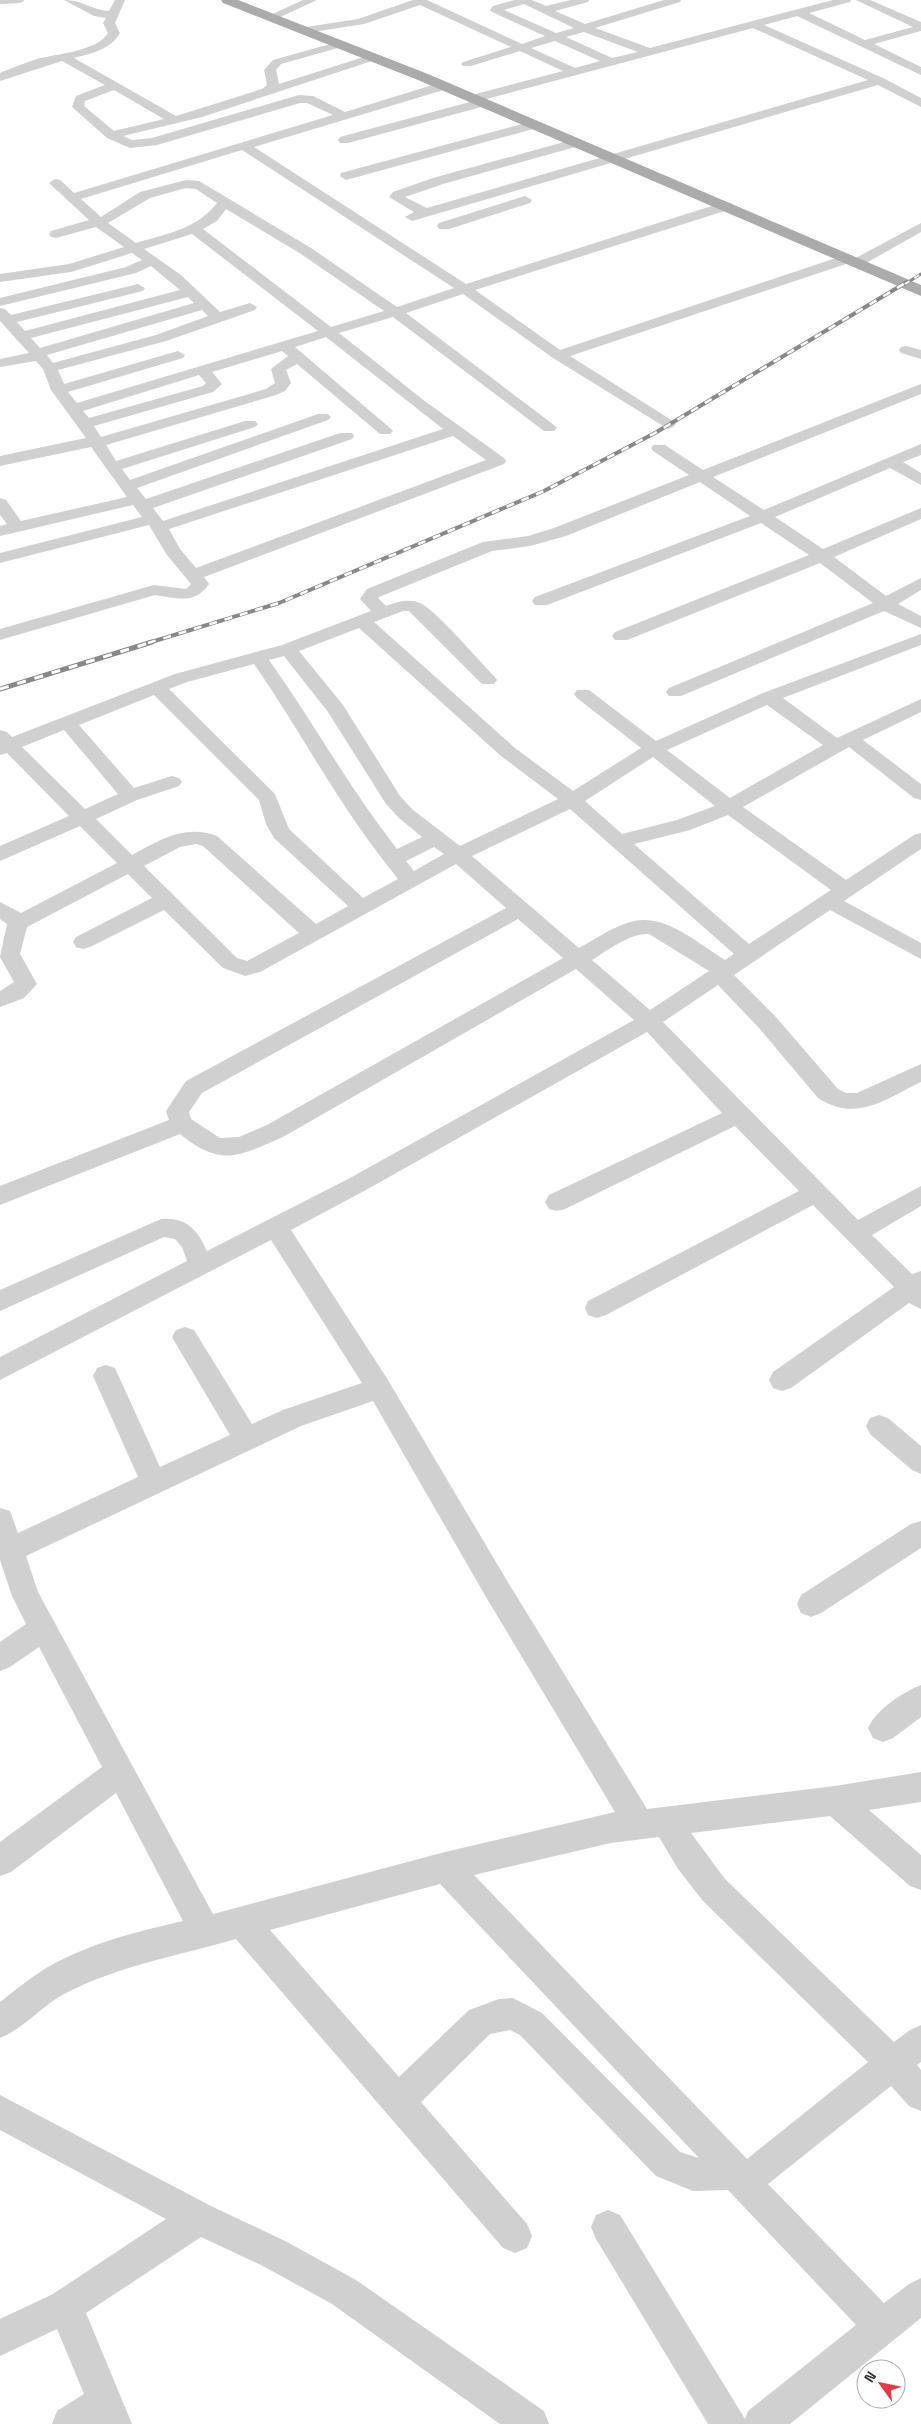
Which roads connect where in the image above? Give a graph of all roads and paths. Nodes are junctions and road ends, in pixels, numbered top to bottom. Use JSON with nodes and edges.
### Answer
{"nodes":[{"id":1,"x":20,"y":0,"type":"edge"},
{"id":2,"x":69,"y":0,"type":"edge"},
{"id":3,"x":120,"y":0,"type":"edge"},
{"id":4,"x":227,"y":0,"type":"edge"},
{"id":5,"x":312,"y":0,"type":"edge"},
{"id":6,"x":523,"y":0,"type":"edge"},
{"id":7,"x":584,"y":0,"type":"edge"},
{"id":8,"x":676,"y":0,"type":"edge"},
{"id":9,"x":846,"y":0,"type":"edge"},
{"id":10,"x":861,"y":0,"type":"edge"},
{"id":11,"x":4,"y":1,"type":"edge"},
{"id":12,"x":426,"y":1,"type":"edge"},
{"id":13,"x":544,"y":10,"type":"junction"},
{"id":14,"x":796,"y":12,"type":"junction"},
{"id":15,"x":113,"y":15,"type":"junction"},
{"id":16,"x":272,"y":17,"type":"junction"},
{"id":17,"x":752,"y":24,"type":"junction"},
{"id":18,"x":921,"y":27,"type":"edge"},
{"id":19,"x":584,"y":28,"type":"junction"},
{"id":20,"x":306,"y":30,"type":"junction"},
{"id":21,"x":555,"y":37,"type":"junction"},
{"id":22,"x":341,"y":44,"type":"junction"},
{"id":23,"x":863,"y":44,"type":"junction"},
{"id":24,"x":522,"y":47,"type":"junction"},
{"id":25,"x":647,"y":51,"type":"junction"},
{"id":26,"x":62,"y":56,"type":"junction"},
{"id":27,"x":374,"y":57,"type":"junction"},
{"id":28,"x":609,"y":62,"type":"junction"},
{"id":29,"x":467,"y":64,"type":"dead end"},
{"id":30,"x":919,"y":68,"type":"edge"},
{"id":31,"x":572,"y":72,"type":"junction"},
{"id":32,"x":0,"y":77,"type":"edge"},
{"id":33,"x":879,"y":81,"type":"junction"},
{"id":34,"x":115,"y":86,"type":"junction"},
{"id":35,"x":443,"y":86,"type":"junction"},
{"id":36,"x":264,"y":94,"type":"junction"},
{"id":37,"x":477,"y":101,"type":"junction"},
{"id":38,"x":921,"y":103,"type":"edge"},
{"id":39,"x":345,"y":116,"type":"junction"},
{"id":40,"x":173,"y":119,"type":"junction"},
{"id":41,"x":533,"y":125,"type":"junction"},
{"id":42,"x":111,"y":135,"type":"junction"},
{"id":43,"x":165,"y":140,"type":"junction"},
{"id":44,"x":344,"y":140,"type":"dead end"},
{"id":45,"x":574,"y":143,"type":"junction"},
{"id":46,"x":244,"y":146,"type":"junction"},
{"id":47,"x":202,"y":158,"type":"junction"},
{"id":48,"x":611,"y":158,"type":"junction"},
{"id":49,"x":632,"y":167,"type":"junction"},
{"id":50,"x":613,"y":173,"type":"dead end"},
{"id":51,"x":346,"y":176,"type":"dead end"},
{"id":52,"x":54,"y":183,"type":"dead end"},
{"id":53,"x":538,"y":196,"type":"dead end"},
{"id":54,"x":71,"y":198,"type":"junction"},
{"id":55,"x":224,"y":202,"type":"junction"},
{"id":56,"x":726,"y":206,"type":"junction"},
{"id":57,"x":426,"y":213,"type":"junction"},
{"id":58,"x":412,"y":217,"type":"dead end"},
{"id":59,"x":99,"y":222,"type":"junction"},
{"id":60,"x":444,"y":226,"type":"dead end"},
{"id":61,"x":921,"y":227,"type":"edge"},
{"id":62,"x":194,"y":229,"type":"junction"},
{"id":63,"x":56,"y":234,"type":"dead end"},
{"id":64,"x":134,"y":247,"type":"junction"},
{"id":65,"x":152,"y":261,"type":"junction"},
{"id":66,"x":852,"y":261,"type":"junction"},
{"id":67,"x":0,"y":278,"type":"edge"},
{"id":68,"x":138,"y":288,"type":"dead end"},
{"id":69,"x":463,"y":288,"type":"junction"},
{"id":70,"x":921,"y":291,"type":"edge"},
{"id":71,"x":189,"y":292,"type":"junction"},
{"id":72,"x":0,"y":302,"type":"edge"},
{"id":73,"x":204,"y":305,"type":"junction"},
{"id":74,"x":250,"y":307,"type":"dead end"},
{"id":75,"x":395,"y":312,"type":"junction"},
{"id":76,"x":4,"y":316,"type":"edge"},
{"id":77,"x":217,"y":317,"type":"junction"},
{"id":78,"x":328,"y":331,"type":"junction"},
{"id":79,"x":21,"y":336,"type":"junction"},
{"id":80,"x":283,"y":344,"type":"junction"},
{"id":81,"x":906,"y":350,"type":"dead end"},
{"id":82,"x":37,"y":355,"type":"junction"},
{"id":83,"x":178,"y":355,"type":"dead end"},
{"id":84,"x":558,"y":355,"type":"junction"},
{"id":85,"x":921,"y":355,"type":"edge"},
{"id":86,"x":298,"y":357,"type":"junction"},
{"id":87,"x":0,"y":363,"type":"edge"},
{"id":88,"x":50,"y":368,"type":"junction"},
{"id":89,"x":202,"y":369,"type":"junction"},
{"id":90,"x":921,"y":389,"type":"edge"},
{"id":91,"x":59,"y":390,"type":"junction"},
{"id":92,"x":72,"y":409,"type":"junction"},
{"id":93,"x":323,"y":417,"type":"dead end"},
{"id":94,"x":85,"y":424,"type":"junction"},
{"id":95,"x":250,"y":424,"type":"dead end"},
{"id":96,"x":668,"y":424,"type":"dead end"},
{"id":97,"x":549,"y":428,"type":"dead end"},
{"id":98,"x":385,"y":431,"type":"dead end"},
{"id":99,"x":453,"y":431,"type":"junction"},
{"id":100,"x":346,"y":436,"type":"dead end"},
{"id":101,"x":97,"y":442,"type":"junction"},
{"id":102,"x":659,"y":448,"type":"dead end"},
{"id":103,"x":921,"y":449,"type":"edge"},
{"id":104,"x":0,"y":461,"type":"edge"},
{"id":105,"x":891,"y":462,"type":"junction"},
{"id":106,"x":112,"y":467,"type":"junction"},
{"id":107,"x":702,"y":475,"type":"junction"},
{"id":108,"x":921,"y":480,"type":"edge"},
{"id":109,"x":135,"y":497,"type":"junction"},
{"id":110,"x":0,"y":503,"type":"edge"},
{"id":111,"x":921,"y":512,"type":"edge"},
{"id":112,"x":764,"y":516,"type":"junction"},
{"id":113,"x":156,"y":523,"type":"junction"},
{"id":114,"x":18,"y":527,"type":"junction"},
{"id":115,"x":0,"y":531,"type":"edge"},
{"id":116,"x":822,"y":556,"type":"junction"},
{"id":117,"x":0,"y":558,"type":"edge"},
{"id":118,"x":194,"y":575,"type":"junction"},
{"id":119,"x":921,"y":583,"type":"edge"},
{"id":120,"x":541,"y":601,"type":"dead end"},
{"id":121,"x":885,"y":604,"type":"junction"},
{"id":122,"x":382,"y":612,"type":"junction"},
{"id":123,"x":362,"y":621,"type":"junction"},
{"id":124,"x":921,"y":623,"type":"edge"},
{"id":125,"x":0,"y":635,"type":"edge"},
{"id":126,"x":621,"y":636,"type":"dead end"},
{"id":127,"x":921,"y":638,"type":"edge"},
{"id":128,"x":288,"y":649,"type":"junction"},
{"id":129,"x":259,"y":658,"type":"junction"},
{"id":130,"x":488,"y":680,"type":"dead end"},
{"id":131,"x":156,"y":688,"type":"junction"},
{"id":132,"x":676,"y":692,"type":"dead end"},
{"id":133,"x":583,"y":694,"type":"dead end"},
{"id":134,"x":769,"y":697,"type":"junction"},
{"id":135,"x":921,"y":705,"type":"edge"},
{"id":136,"x":67,"y":722,"type":"junction"},
{"id":137,"x":843,"y":742,"type":"junction"},
{"id":138,"x":4,"y":743,"type":"edge"},
{"id":139,"x":653,"y":749,"type":"junction"},
{"id":140,"x":172,"y":782,"type":"dead end"},
{"id":141,"x":921,"y":794,"type":"edge"},
{"id":142,"x":130,"y":796,"type":"junction"},
{"id":143,"x":572,"y":800,"type":"junction"},
{"id":144,"x":728,"y":806,"type":"junction"},
{"id":145,"x":82,"y":816,"type":"junction"},
{"id":146,"x":437,"y":837,"type":"junction"},
{"id":147,"x":921,"y":840,"type":"edge"},
{"id":148,"x":618,"y":841,"type":"junction"},
{"id":149,"x":0,"y":854,"type":"edge"},
{"id":150,"x":458,"y":855,"type":"junction"},
{"id":151,"x":394,"y":858,"type":"junction"},
{"id":152,"x":131,"y":866,"type":"junction"},
{"id":153,"x":411,"y":881,"type":"junction"},
{"id":154,"x":837,"y":895,"type":"junction"},
{"id":155,"x":166,"y":900,"type":"junction"},
{"id":156,"x":362,"y":908,"type":"junction"},
{"id":157,"x":521,"y":908,"type":"junction"},
{"id":158,"x":0,"y":909,"type":"edge"},
{"id":159,"x":18,"y":921,"type":"junction"},
{"id":160,"x":314,"y":934,"type":"junction"},
{"id":161,"x":83,"y":942,"type":"dead end"},
{"id":162,"x":921,"y":952,"type":"edge"},
{"id":163,"x":749,"y":956,"type":"junction"},
{"id":164,"x":576,"y":959,"type":"junction"},
{"id":165,"x":723,"y":973,"type":"junction"},
{"id":166,"x":0,"y":999,"type":"edge"},
{"id":167,"x":649,"y":1021,"type":"junction"},
{"id":168,"x":921,"y":1072,"type":"edge"},
{"id":169,"x":738,"y":1115,"type":"junction"},
{"id":170,"x":182,"y":1124,"type":"junction"},
{"id":171,"x":816,"y":1194,"type":"junction"},
{"id":172,"x":921,"y":1195,"type":"edge"},
{"id":173,"x":0,"y":1196,"type":"edge"},
{"id":174,"x":556,"y":1202,"type":"dead end"},
{"id":175,"x":276,"y":1227,"type":"junction"},
{"id":176,"x":855,"y":1233,"type":"junction"},
{"id":177,"x":201,"y":1265,"type":"junction"},
{"id":178,"x":917,"y":1289,"type":"edge"},
{"id":179,"x":0,"y":1301,"type":"edge"},
{"id":180,"x":597,"y":1308,"type":"dead end"},
{"id":181,"x":185,"y":1337,"type":"dead end"},
{"id":182,"x":0,"y":1369,"type":"edge"},
{"id":183,"x":106,"y":1376,"type":"dead end"},
{"id":184,"x":782,"y":1380,"type":"dead end"},
{"id":185,"x":379,"y":1388,"type":"junction"},
{"id":186,"x":879,"y":1426,"type":"dead end"},
{"id":187,"x":247,"y":1439,"type":"junction"},
{"id":188,"x":921,"y":1462,"type":"edge"},
{"id":189,"x":154,"y":1484,"type":"junction"},
{"id":190,"x":0,"y":1520,"type":"edge"},
{"id":191,"x":921,"y":1533,"type":"edge"},
{"id":192,"x":10,"y":1550,"type":"junction"},
{"id":193,"x":811,"y":1604,"type":"dead end"},
{"id":194,"x":42,"y":1628,"type":"junction"},
{"id":195,"x":0,"y":1658,"type":"edge"},
{"id":196,"x":921,"y":1699,"type":"edge"},
{"id":197,"x":883,"y":1728,"type":"dead end"},
{"id":198,"x":120,"y":1772,"type":"junction"},
{"id":199,"x":921,"y":1787,"type":"edge"},
{"id":200,"x":835,"y":1801,"type":"junction"},
{"id":201,"x":652,"y":1822,"type":"junction"},
{"id":202,"x":0,"y":1861,"type":"edge"},
{"id":203,"x":445,"y":1866,"type":"junction"},
{"id":204,"x":921,"y":1875,"type":"edge"},
{"id":205,"x":242,"y":1922,"type":"junction"},
{"id":206,"x":206,"y":1932,"type":"junction"},
{"id":207,"x":0,"y":2022,"type":"edge"},
{"id":208,"x":921,"y":2041,"type":"edge"},
{"id":209,"x":892,"y":2063,"type":"junction"},
{"id":210,"x":921,"y":2094,"type":"edge"},
{"id":211,"x":398,"y":2101,"type":"junction"},
{"id":212,"x":0,"y":2112,"type":"edge"},
{"id":213,"x":739,"y":2178,"type":"junction"},
{"id":214,"x":199,"y":2218,"type":"junction"},
{"id":215,"x":608,"y":2227,"type":"dead end"},
{"id":216,"x":515,"y":2236,"type":"dead end"},
{"id":217,"x":921,"y":2296,"type":"edge"},
{"id":218,"x":65,"y":2306,"type":"junction"},
{"id":219,"x":882,"y":2326,"type":"junction"},
{"id":220,"x":0,"y":2338,"type":"edge"},
{"id":221,"x":110,"y":2413,"type":"edge"},
{"id":222,"x":70,"y":2424,"type":"edge"},
{"id":223,"x":531,"y":2424,"type":"edge"},
{"id":224,"x":729,"y":2424,"type":"edge"},
{"id":225,"x":761,"y":2424,"type":"edge"}],
"edges":[{"from":1,"to":11,"type":"street"},
{"from":2,"to":15,"type":"street"},
{"from":3,"to":15,"type":"street"},
{"from":4,"to":16,"type":"main road"},
{"from":5,"to":16,"type":"street"},
{"from":6,"to":13,"type":"street"},
{"from":6,"to":21,"type":"street"},
{"from":7,"to":13,"type":"street"},
{"from":8,"to":19,"type":"street"},
{"from":9,"to":14,"type":"street"},
{"from":10,"to":18,"type":"street"},
{"from":12,"to":20,"type":"street"},
{"from":12,"to":24,"type":"street"},
{"from":13,"to":19,"type":"street"},
{"from":14,"to":17,"type":"street"},
{"from":14,"to":23,"type":"street"},
{"from":15,"to":26,"type":"street"},
{"from":16,"to":20,"type":"main road"},
{"from":17,"to":25,"type":"street"},
{"from":17,"to":33,"type":"street"},
{"from":18,"to":23,"type":"street"},
{"from":19,"to":21,"type":"street"},
{"from":19,"to":25,"type":"street"},
{"from":20,"to":22,"type":"main road"},
{"from":21,"to":24,"type":"street"},
{"from":21,"to":28,"type":"street"},
{"from":22,"to":27,"type":"main road"},
{"from":22,"to":36,"type":"street"},
{"from":23,"to":30,"type":"street"},
{"from":24,"to":29,"type":"street"},
{"from":24,"to":31,"type":"street"},
{"from":25,"to":28,"type":"street"},
{"from":26,"to":32,"type":"street"},
{"from":26,"to":34,"type":"street"},
{"from":27,"to":35,"type":"main road"},
{"from":27,"to":36,"type":"street"},
{"from":28,"to":31,"type":"street"},
{"from":31,"to":37,"type":"street"},
{"from":33,"to":38,"type":"street"},
{"from":33,"to":48,"type":"street"},
{"from":34,"to":40,"type":"street"},
{"from":34,"to":42,"type":"street"},
{"from":35,"to":37,"type":"main road"},
{"from":35,"to":39,"type":"street"},
{"from":36,"to":40,"type":"street"},
{"from":37,"to":41,"type":"main road"},
{"from":37,"to":44,"type":"street"},
{"from":39,"to":43,"type":"street"},
{"from":39,"to":46,"type":"street"},
{"from":40,"to":42,"type":"street"},
{"from":41,"to":45,"type":"main road"},
{"from":41,"to":51,"type":"street"},
{"from":42,"to":43,"type":"street"},
{"from":43,"to":47,"type":"street"},
{"from":45,"to":48,"type":"main road"},
{"from":45,"to":57,"type":"street"},
{"from":46,"to":47,"type":"street"},
{"from":46,"to":69,"type":"street"},
{"from":47,"to":54,"type":"street"},
{"from":48,"to":49,"type":"main road"},
{"from":48,"to":57,"type":"street"},
{"from":49,"to":50,"type":"street"},
{"from":49,"to":56,"type":"main road"},
{"from":52,"to":54,"type":"street"},
{"from":53,"to":60,"type":"street"},
{"from":54,"to":59,"type":"street"},
{"from":55,"to":59,"type":"street"},
{"from":55,"to":62,"type":"street"},
{"from":55,"to":75,"type":"street"},
{"from":56,"to":66,"type":"main road"},
{"from":56,"to":69,"type":"street"},
{"from":57,"to":58,"type":"street"},
{"from":59,"to":63,"type":"street"},
{"from":59,"to":64,"type":"street"},
{"from":61,"to":66,"type":"street"},
{"from":62,"to":64,"type":"street"},
{"from":62,"to":78,"type":"street"},
{"from":64,"to":65,"type":"street"},
{"from":64,"to":67,"type":"street"},
{"from":65,"to":71,"type":"street"},
{"from":65,"to":72,"type":"street"},
{"from":66,"to":70,"type":"main road"},
{"from":66,"to":84,"type":"street"},
{"from":68,"to":76,"type":"street"},
{"from":69,"to":75,"type":"street"},
{"from":69,"to":84,"type":"street"},
{"from":71,"to":73,"type":"street"},
{"from":71,"to":79,"type":"street"},
{"from":73,"to":77,"type":"street"},
{"from":73,"to":82,"type":"street"},
{"from":74,"to":77,"type":"street"},
{"from":75,"to":78,"type":"street"},
{"from":75,"to":97,"type":"street"},
{"from":76,"to":79,"type":"street"},
{"from":77,"to":88,"type":"street"},
{"from":78,"to":80,"type":"street"},
{"from":78,"to":99,"type":"street"},
{"from":79,"to":82,"type":"street"},
{"from":80,"to":86,"type":"street"},
{"from":80,"to":89,"type":"street"},
{"from":81,"to":85,"type":"street"},
{"from":82,"to":87,"type":"street"},
{"from":82,"to":88,"type":"street"},
{"from":83,"to":91,"type":"street"},
{"from":84,"to":96,"type":"street"},
{"from":86,"to":98,"type":"street"},
{"from":86,"to":101,"type":"street"},
{"from":88,"to":91,"type":"street"},
{"from":89,"to":92,"type":"street"},
{"from":89,"to":94,"type":"street"},
{"from":90,"to":107,"type":"street"},
{"from":91,"to":92,"type":"street"},
{"from":92,"to":94,"type":"street"},
{"from":93,"to":109,"type":"street"},
{"from":94,"to":101,"type":"street"},
{"from":95,"to":106,"type":"street"},
{"from":99,"to":113,"type":"street"},
{"from":99,"to":118,"type":"street"},
{"from":100,"to":109,"type":"street"},
{"from":101,"to":104,"type":"street"},
{"from":101,"to":106,"type":"street"},
{"from":102,"to":107,"type":"street"},
{"from":103,"to":105,"type":"street"},
{"from":105,"to":108,"type":"street"},
{"from":105,"to":112,"type":"street"},
{"from":106,"to":109,"type":"street"},
{"from":107,"to":112,"type":"street"},
{"from":107,"to":122,"type":"street"},
{"from":109,"to":113,"type":"street"},
{"from":109,"to":114,"type":"street"},
{"from":110,"to":114,"type":"street"},
{"from":111,"to":116,"type":"street"},
{"from":112,"to":116,"type":"street"},
{"from":112,"to":120,"type":"street"},
{"from":113,"to":117,"type":"street"},
{"from":113,"to":118,"type":"street"},
{"from":114,"to":115,"type":"street"},
{"from":116,"to":121,"type":"street"},
{"from":116,"to":126,"type":"street"},
{"from":118,"to":125,"type":"street"},
{"from":119,"to":121,"type":"street"},
{"from":121,"to":124,"type":"street"},
{"from":121,"to":132,"type":"street"},
{"from":122,"to":123,"type":"street"},
{"from":122,"to":130,"type":"street"},
{"from":123,"to":128,"type":"street"},
{"from":123,"to":143,"type":"street"},
{"from":127,"to":134,"type":"street"},
{"from":128,"to":129,"type":"street"},
{"from":128,"to":146,"type":"street"},
{"from":129,"to":131,"type":"street"},
{"from":129,"to":151,"type":"street"},
{"from":131,"to":136,"type":"street"},
{"from":131,"to":156,"type":"street"},
{"from":133,"to":139,"type":"street"},
{"from":134,"to":137,"type":"street"},
{"from":134,"to":139,"type":"street"},
{"from":135,"to":137,"type":"street"},
{"from":136,"to":138,"type":"street"},
{"from":136,"to":142,"type":"street"},
{"from":137,"to":141,"type":"street"},
{"from":137,"to":144,"type":"street"},
{"from":138,"to":145,"type":"street"},
{"from":139,"to":143,"type":"street"},
{"from":139,"to":144,"type":"street"},
{"from":140,"to":142,"type":"street"},
{"from":142,"to":145,"type":"street"},
{"from":143,"to":148,"type":"street"},
{"from":143,"to":150,"type":"street"},
{"from":144,"to":148,"type":"street"},
{"from":144,"to":154,"type":"street"},
{"from":145,"to":149,"type":"street"},
{"from":145,"to":152,"type":"street"},
{"from":146,"to":150,"type":"street"},
{"from":146,"to":151,"type":"street"},
{"from":147,"to":154,"type":"street"},
{"from":148,"to":163,"type":"street"},
{"from":150,"to":153,"type":"street"},
{"from":150,"to":157,"type":"street"},
{"from":151,"to":153,"type":"street"},
{"from":152,"to":155,"type":"street"},
{"from":152,"to":159,"type":"street"},
{"from":152,"to":160,"type":"street"},
{"from":153,"to":156,"type":"street"},
{"from":154,"to":162,"type":"street"},
{"from":154,"to":163,"type":"street"},
{"from":155,"to":160,"type":"street"},
{"from":155,"to":161,"type":"street"},
{"from":156,"to":160,"type":"street"},
{"from":157,"to":164,"type":"street"},
{"from":157,"to":170,"type":"street"},
{"from":158,"to":159,"type":"street"},
{"from":159,"to":166,"type":"street"},
{"from":163,"to":165,"type":"street"},
{"from":164,"to":165,"type":"street"},
{"from":164,"to":167,"type":"street"},
{"from":164,"to":170,"type":"street"},
{"from":165,"to":167,"type":"street"},
{"from":165,"to":168,"type":"street"},
{"from":167,"to":169,"type":"street"},
{"from":167,"to":175,"type":"street"},
{"from":169,"to":171,"type":"street"},
{"from":169,"to":174,"type":"street"},
{"from":170,"to":173,"type":"street"},
{"from":171,"to":176,"type":"street"},
{"from":171,"to":180,"type":"street"},
{"from":172,"to":176,"type":"street"},
{"from":175,"to":177,"type":"street"},
{"from":175,"to":185,"type":"street"},
{"from":176,"to":178,"type":"street"},
{"from":177,"to":179,"type":"street"},
{"from":177,"to":182,"type":"street"},
{"from":178,"to":184,"type":"street"},
{"from":181,"to":187,"type":"street"},
{"from":183,"to":189,"type":"street"},
{"from":185,"to":187,"type":"street"},
{"from":185,"to":201,"type":"street"},
{"from":186,"to":188,"type":"street"},
{"from":187,"to":189,"type":"street"},
{"from":189,"to":192,"type":"street"},
{"from":190,"to":192,"type":"street"},
{"from":191,"to":193,"type":"street"},
{"from":192,"to":194,"type":"street"},
{"from":194,"to":195,"type":"street"},
{"from":194,"to":198,"type":"street"},
{"from":196,"to":197,"type":"street"},
{"from":198,"to":202,"type":"street"},
{"from":198,"to":206,"type":"street"},
{"from":199,"to":200,"type":"street"},
{"from":200,"to":201,"type":"street"},
{"from":200,"to":204,"type":"street"},
{"from":201,"to":203,"type":"street"},
{"from":201,"to":209,"type":"street"},
{"from":203,"to":205,"type":"street"},
{"from":203,"to":213,"type":"street"},
{"from":205,"to":206,"type":"street"},
{"from":205,"to":211,"type":"street"},
{"from":206,"to":207,"type":"street"},
{"from":208,"to":209,"type":"street"},
{"from":209,"to":210,"type":"street"},
{"from":209,"to":213,"type":"street"},
{"from":211,"to":213,"type":"street"},
{"from":211,"to":216,"type":"street"},
{"from":212,"to":214,"type":"street"},
{"from":213,"to":219,"type":"street"},
{"from":214,"to":218,"type":"street"},
{"from":214,"to":223,"type":"street"},
{"from":215,"to":224,"type":"street"},
{"from":217,"to":219,"type":"street"},
{"from":218,"to":220,"type":"street"},
{"from":218,"to":221,"type":"street"},
{"from":219,"to":225,"type":"street"},
{"from":221,"to":222,"type":"street"}]}
